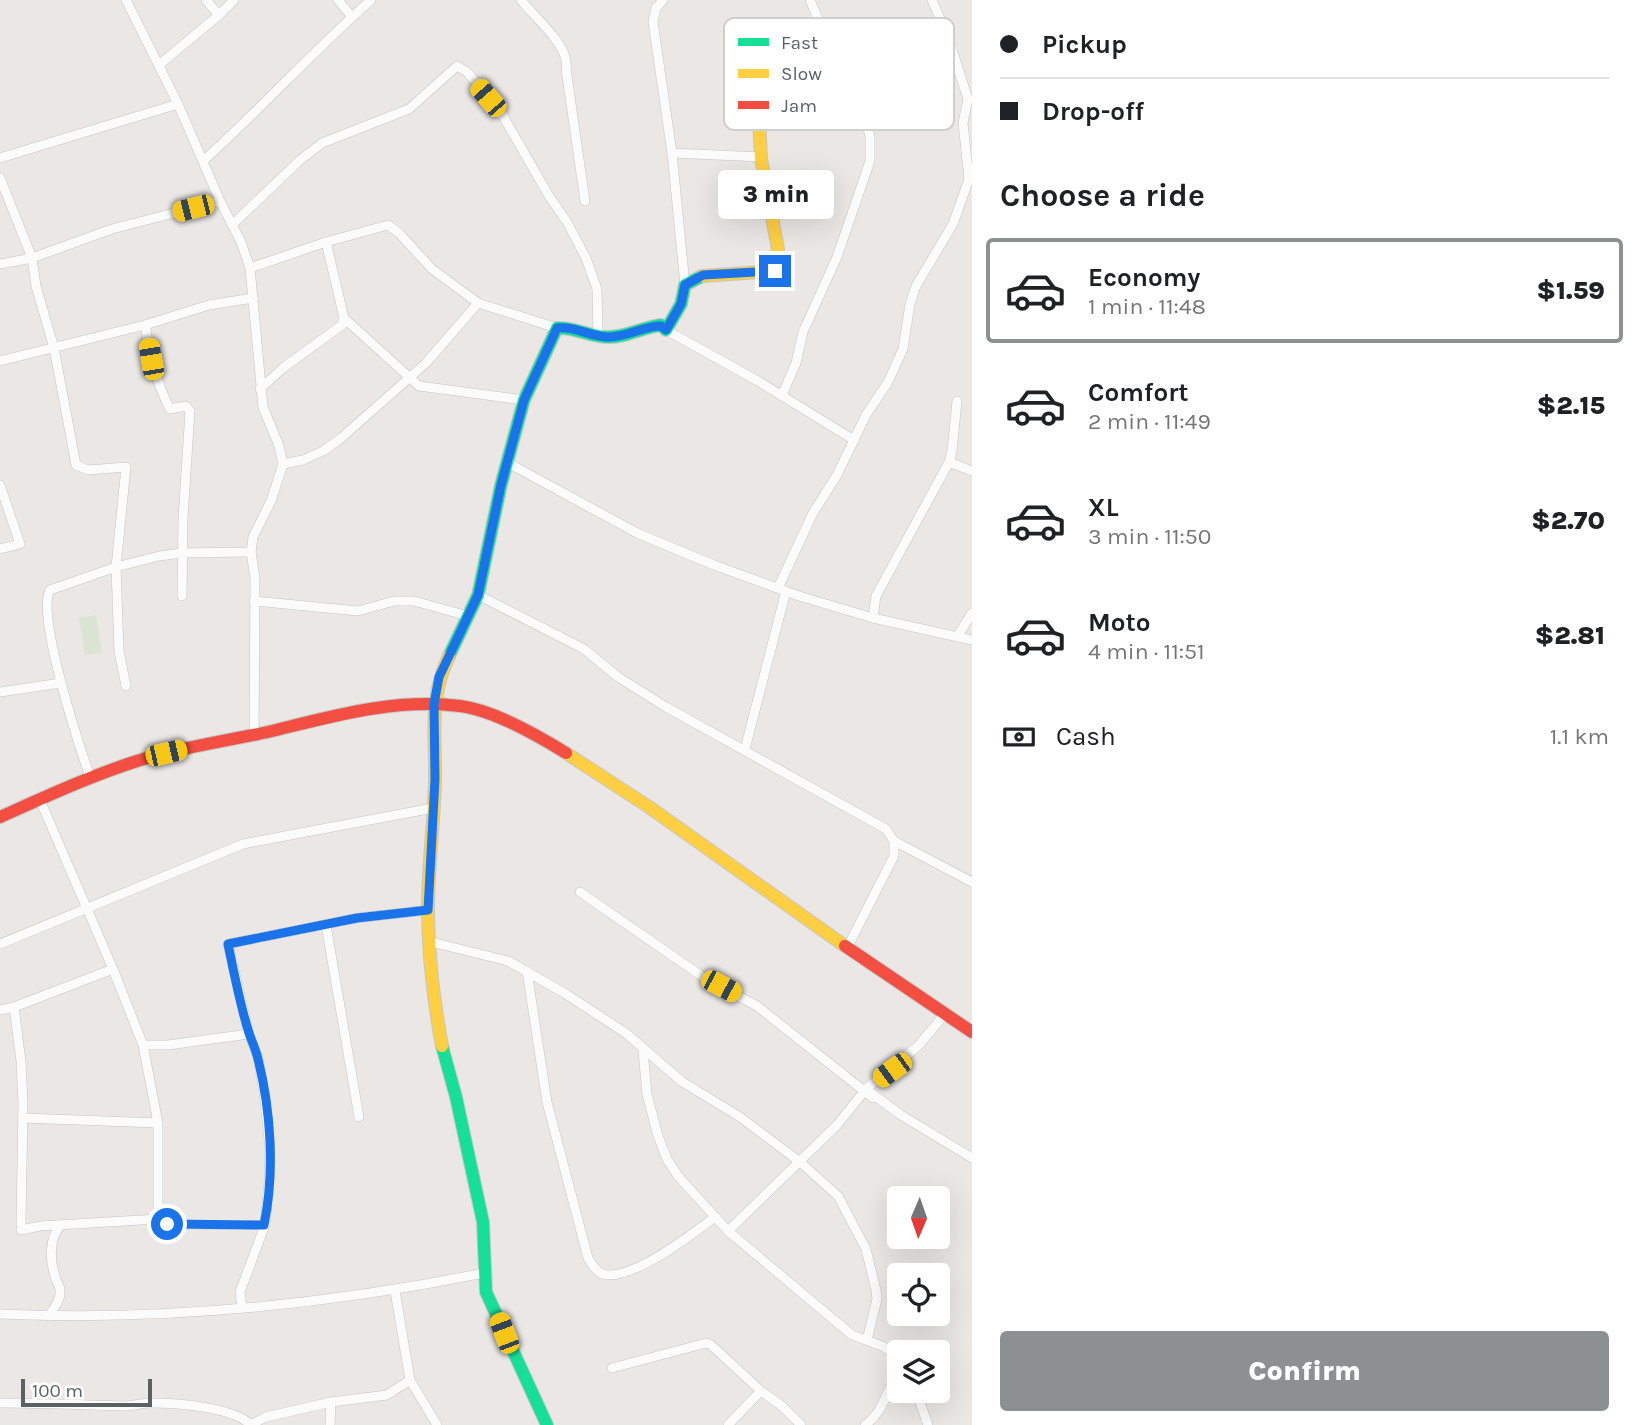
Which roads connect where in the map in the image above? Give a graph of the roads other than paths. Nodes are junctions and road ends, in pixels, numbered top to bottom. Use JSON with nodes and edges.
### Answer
{"nodes":[{"id":1,"x":126,"y":0,"type":"edge"},
{"id":2,"x":206,"y":0,"type":"edge"},
{"id":3,"x":234,"y":0,"type":"edge"},
{"id":4,"x":338,"y":0,"type":"edge"},
{"id":5,"x":371,"y":0,"type":"edge"},
{"id":6,"x":521,"y":0,"type":"edge"},
{"id":7,"x":663,"y":0,"type":"edge"},
{"id":8,"x":810,"y":0,"type":"edge"},
{"id":9,"x":932,"y":0,"type":"edge"},
{"id":10,"x":219,"y":15,"type":"junction"},
{"id":11,"x":352,"y":17,"type":"junction"},
{"id":12,"x":818,"y":18,"type":"edge"},
{"id":13,"x":940,"y":18,"type":"edge"},
{"id":14,"x":954,"y":54,"type":"edge"},
{"id":15,"x":159,"y":65,"type":"junction"},
{"id":16,"x":970,"y":99,"type":"edge"},
{"id":17,"x":178,"y":104,"type":"junction"},
{"id":18,"x":760,"y":130,"type":"edge"},
{"id":19,"x":868,"y":130,"type":"edge"},
{"id":20,"x":672,"y":153,"type":"junction"},
{"id":21,"x":761,"y":157,"type":"junction"},
{"id":22,"x":0,"y":158,"type":"edge"},
{"id":23,"x":203,"y":161,"type":"junction"},
{"id":24,"x":0,"y":178,"type":"edge"},
{"id":25,"x":220,"y":201,"type":"junction"},
{"id":26,"x":585,"y":201,"type":"dead end"},
{"id":27,"x":233,"y":223,"type":"junction"},
{"id":28,"x":326,"y":242,"type":"junction"},
{"id":29,"x":32,"y":258,"type":"junction"},
{"id":30,"x":0,"y":264,"type":"edge"},
{"id":31,"x":250,"y":268,"type":"junction"},
{"id":32,"x":685,"y":285,"type":"junction"},
{"id":33,"x":253,"y":298,"type":"junction"},
{"id":34,"x":478,"y":303,"type":"junction"},
{"id":35,"x":344,"y":318,"type":"junction"},
{"id":36,"x":145,"y":325,"type":"junction"},
{"id":37,"x":557,"y":328,"type":"junction"},
{"id":38,"x":666,"y":330,"type":"junction"},
{"id":39,"x":598,"y":334,"type":"junction"},
{"id":40,"x":54,"y":348,"type":"junction"},
{"id":41,"x":0,"y":361,"type":"edge"},
{"id":42,"x":410,"y":377,"type":"junction"},
{"id":43,"x":260,"y":389,"type":"junction"},
{"id":44,"x":782,"y":395,"type":"junction"},
{"id":45,"x":524,"y":400,"type":"junction"},
{"id":46,"x":957,"y":401,"type":"dead end"},
{"id":47,"x":855,"y":440,"type":"junction"},
{"id":48,"x":949,"y":462,"type":"junction"},
{"id":49,"x":508,"y":463,"type":"junction"},
{"id":50,"x":283,"y":464,"type":"junction"},
{"id":51,"x":972,"y":471,"type":"edge"},
{"id":52,"x":0,"y":485,"type":"edge"},
{"id":53,"x":0,"y":549,"type":"edge"},
{"id":54,"x":251,"y":552,"type":"junction"},
{"id":55,"x":182,"y":553,"type":"junction"},
{"id":56,"x":116,"y":567,"type":"junction"},
{"id":57,"x":782,"y":589,"type":"junction"},
{"id":58,"x":478,"y":595,"type":"junction"},
{"id":59,"x":182,"y":596,"type":"dead end"},
{"id":60,"x":254,"y":601,"type":"junction"},
{"id":61,"x":972,"y":613,"type":"edge"},
{"id":62,"x":468,"y":616,"type":"junction"},
{"id":63,"x":873,"y":618,"type":"junction"},
{"id":64,"x":957,"y":637,"type":"junction"},
{"id":65,"x":972,"y":640,"type":"edge"},
{"id":66,"x":61,"y":683,"type":"junction"},
{"id":67,"x":126,"y":686,"type":"dead end"},
{"id":68,"x":0,"y":692,"type":"edge"},
{"id":69,"x":434,"y":704,"type":"junction"},
{"id":70,"x":254,"y":735,"type":"junction"},
{"id":71,"x":745,"y":749,"type":"junction"},
{"id":72,"x":90,"y":777,"type":"junction"},
{"id":73,"x":40,"y":800,"type":"junction"},
{"id":74,"x":433,"y":808,"type":"junction"},
{"id":75,"x":0,"y":817,"type":"edge"},
{"id":76,"x":894,"y":841,"type":"junction"},
{"id":77,"x":972,"y":882,"type":"edge"},
{"id":78,"x":580,"y":892,"type":"dead end"},
{"id":79,"x":87,"y":909,"type":"junction"},
{"id":80,"x":428,"y":910,"type":"junction"},
{"id":81,"x":326,"y":925,"type":"junction"},
{"id":82,"x":431,"y":942,"type":"junction"},
{"id":83,"x":0,"y":944,"type":"edge"},
{"id":84,"x":847,"y":948,"type":"junction"},
{"id":85,"x":113,"y":969,"type":"junction"},
{"id":86,"x":527,"y":971,"type":"junction"},
{"id":87,"x":14,"y":1007,"type":"junction"},
{"id":88,"x":0,"y":1010,"type":"edge"},
{"id":89,"x":945,"y":1014,"type":"junction"},
{"id":90,"x":972,"y":1032,"type":"edge"},
{"id":91,"x":249,"y":1034,"type":"junction"},
{"id":92,"x":143,"y":1045,"type":"junction"},
{"id":93,"x":643,"y":1051,"type":"junction"},
{"id":94,"x":865,"y":1090,"type":"junction"},
{"id":95,"x":873,"y":1098,"type":"dead end"},
{"id":96,"x":359,"y":1117,"type":"dead end"},
{"id":97,"x":23,"y":1118,"type":"junction"},
{"id":98,"x":158,"y":1123,"type":"junction"},
{"id":99,"x":972,"y":1158,"type":"edge"},
{"id":100,"x":800,"y":1163,"type":"junction"},
{"id":101,"x":715,"y":1217,"type":"junction"},
{"id":102,"x":158,"y":1219,"type":"junction"},
{"id":103,"x":61,"y":1225,"type":"junction"},
{"id":104,"x":264,"y":1225,"type":"junction"},
{"id":105,"x":728,"y":1231,"type":"junction"},
{"id":106,"x":484,"y":1273,"type":"junction"},
{"id":107,"x":395,"y":1291,"type":"junction"},
{"id":108,"x":242,"y":1308,"type":"junction"},
{"id":109,"x":0,"y":1314,"type":"edge"},
{"id":110,"x":49,"y":1315,"type":"junction"},
{"id":111,"x":867,"y":1340,"type":"junction"},
{"id":112,"x":887,"y":1350,"type":"edge"},
{"id":113,"x":612,"y":1368,"type":"dead end"},
{"id":114,"x":410,"y":1380,"type":"junction"},
{"id":115,"x":761,"y":1391,"type":"junction"},
{"id":116,"x":887,"y":1394,"type":"edge"},
{"id":117,"x":331,"y":1402,"type":"junction"},
{"id":118,"x":0,"y":1403,"type":"edge"},
{"id":119,"x":920,"y":1403,"type":"edge"},
{"id":120,"x":250,"y":1424,"type":"edge"},
{"id":121,"x":330,"y":1425,"type":"edge"},
{"id":122,"x":437,"y":1425,"type":"edge"},
{"id":123,"x":547,"y":1425,"type":"edge"},
{"id":124,"x":728,"y":1425,"type":"edge"},
{"id":125,"x":801,"y":1425,"type":"edge"},
{"id":126,"x":865,"y":1425,"type":"edge"},
{"id":127,"x":928,"y":1425,"type":"edge"}],
"edges":[{"from":1,"to":15,"type":"street"},
{"from":2,"to":10,"type":"street"},
{"from":3,"to":10,"type":"street"},
{"from":4,"to":11,"type":"street"},
{"from":5,"to":11,"type":"street"},
{"from":6,"to":26,"type":"street"},
{"from":7,"to":20,"type":"street"},
{"from":8,"to":12,"type":"street"},
{"from":9,"to":13,"type":"street"},
{"from":10,"to":15,"type":"street"},
{"from":11,"to":23,"type":"street"},
{"from":14,"to":16,"type":"street"},
{"from":15,"to":17,"type":"street"},
{"from":16,"to":47,"type":"street"},
{"from":17,"to":22,"type":"street"},
{"from":17,"to":23,"type":"street"},
{"from":18,"to":21,"type":"street"},
{"from":19,"to":44,"type":"street"},
{"from":20,"to":21,"type":"street"},
{"from":20,"to":32,"type":"street"},
{"from":21,"to":32,"type":"street"},
{"from":23,"to":25,"type":"street"},
{"from":24,"to":29,"type":"street"},
{"from":25,"to":27,"type":"street"},
{"from":25,"to":29,"type":"street"},
{"from":27,"to":31,"type":"street"},
{"from":27,"to":39,"type":"street"},
{"from":28,"to":31,"type":"street"},
{"from":28,"to":34,"type":"street"},
{"from":28,"to":35,"type":"street"},
{"from":29,"to":30,"type":"street"},
{"from":29,"to":40,"type":"street"},
{"from":31,"to":33,"type":"street"},
{"from":32,"to":38,"type":"street"},
{"from":33,"to":36,"type":"street"},
{"from":33,"to":43,"type":"street"},
{"from":34,"to":37,"type":"street"},
{"from":34,"to":42,"type":"street"},
{"from":35,"to":42,"type":"street"},
{"from":35,"to":43,"type":"street"},
{"from":36,"to":40,"type":"street"},
{"from":36,"to":55,"type":"street"},
{"from":37,"to":39,"type":"street"},
{"from":37,"to":45,"type":"street"},
{"from":38,"to":39,"type":"street"},
{"from":38,"to":44,"type":"street"},
{"from":40,"to":41,"type":"street"},
{"from":40,"to":56,"type":"street"},
{"from":42,"to":45,"type":"street"},
{"from":42,"to":50,"type":"street"},
{"from":43,"to":50,"type":"street"},
{"from":44,"to":47,"type":"street"},
{"from":45,"to":49,"type":"street"},
{"from":46,"to":48,"type":"street"},
{"from":47,"to":57,"type":"street"},
{"from":48,"to":51,"type":"street"},
{"from":48,"to":63,"type":"street"},
{"from":49,"to":57,"type":"street"},
{"from":49,"to":58,"type":"street"},
{"from":50,"to":54,"type":"street"},
{"from":52,"to":53,"type":"street"},
{"from":54,"to":55,"type":"street"},
{"from":54,"to":60,"type":"street"},
{"from":55,"to":56,"type":"street"},
{"from":55,"to":59,"type":"street"},
{"from":56,"to":66,"type":"street"},
{"from":56,"to":67,"type":"street"},
{"from":57,"to":63,"type":"street"},
{"from":57,"to":71,"type":"street"},
{"from":58,"to":62,"type":"street"},
{"from":58,"to":71,"type":"street"},
{"from":60,"to":62,"type":"street"},
{"from":60,"to":70,"type":"street"},
{"from":61,"to":64,"type":"street"},
{"from":62,"to":69,"type":"street"},
{"from":63,"to":64,"type":"street"},
{"from":64,"to":65,"type":"street"},
{"from":66,"to":68,"type":"street"},
{"from":66,"to":72,"type":"street"},
{"from":69,"to":70,"type":"street"},
{"from":69,"to":74,"type":"street"},
{"from":69,"to":84,"type":"street"},
{"from":70,"to":72,"type":"street"},
{"from":71,"to":76,"type":"street"},
{"from":72,"to":73,"type":"street"},
{"from":73,"to":75,"type":"street"},
{"from":73,"to":79,"type":"street"},
{"from":74,"to":79,"type":"street"},
{"from":74,"to":80,"type":"street"},
{"from":76,"to":77,"type":"street"},
{"from":76,"to":84,"type":"street"},
{"from":78,"to":94,"type":"street"},
{"from":79,"to":83,"type":"street"},
{"from":79,"to":85,"type":"street"},
{"from":80,"to":81,"type":"street"},
{"from":80,"to":82,"type":"street"},
{"from":81,"to":91,"type":"street"},
{"from":81,"to":96,"type":"street"},
{"from":82,"to":86,"type":"street"},
{"from":82,"to":106,"type":"street"},
{"from":84,"to":89,"type":"street"},
{"from":85,"to":87,"type":"street"},
{"from":85,"to":92,"type":"street"},
{"from":86,"to":93,"type":"street"},
{"from":86,"to":101,"type":"street"},
{"from":87,"to":88,"type":"street"},
{"from":87,"to":97,"type":"street"},
{"from":89,"to":90,"type":"street"},
{"from":89,"to":94,"type":"street"},
{"from":91,"to":92,"type":"street"},
{"from":91,"to":104,"type":"street"},
{"from":92,"to":98,"type":"street"},
{"from":93,"to":100,"type":"street"},
{"from":93,"to":101,"type":"street"},
{"from":94,"to":95,"type":"street"},
{"from":94,"to":99,"type":"street"},
{"from":94,"to":100,"type":"street"},
{"from":97,"to":98,"type":"street"},
{"from":97,"to":103,"type":"street"},
{"from":98,"to":102,"type":"street"},
{"from":100,"to":105,"type":"street"},
{"from":100,"to":111,"type":"street"},
{"from":101,"to":105,"type":"street"},
{"from":102,"to":103,"type":"street"},
{"from":102,"to":104,"type":"street"},
{"from":103,"to":110,"type":"street"},
{"from":104,"to":108,"type":"street"},
{"from":105,"to":111,"type":"street"},
{"from":106,"to":107,"type":"street"},
{"from":106,"to":123,"type":"street"},
{"from":107,"to":108,"type":"street"},
{"from":107,"to":114,"type":"street"},
{"from":108,"to":110,"type":"street"},
{"from":109,"to":110,"type":"street"},
{"from":111,"to":112,"type":"street"},
{"from":113,"to":115,"type":"street"},
{"from":114,"to":117,"type":"street"},
{"from":114,"to":122,"type":"street"},
{"from":115,"to":124,"type":"street"},
{"from":115,"to":125,"type":"street"},
{"from":116,"to":126,"type":"street"},
{"from":117,"to":120,"type":"street"},
{"from":117,"to":121,"type":"street"},
{"from":118,"to":120,"type":"street"},
{"from":119,"to":127,"type":"street"}]}
